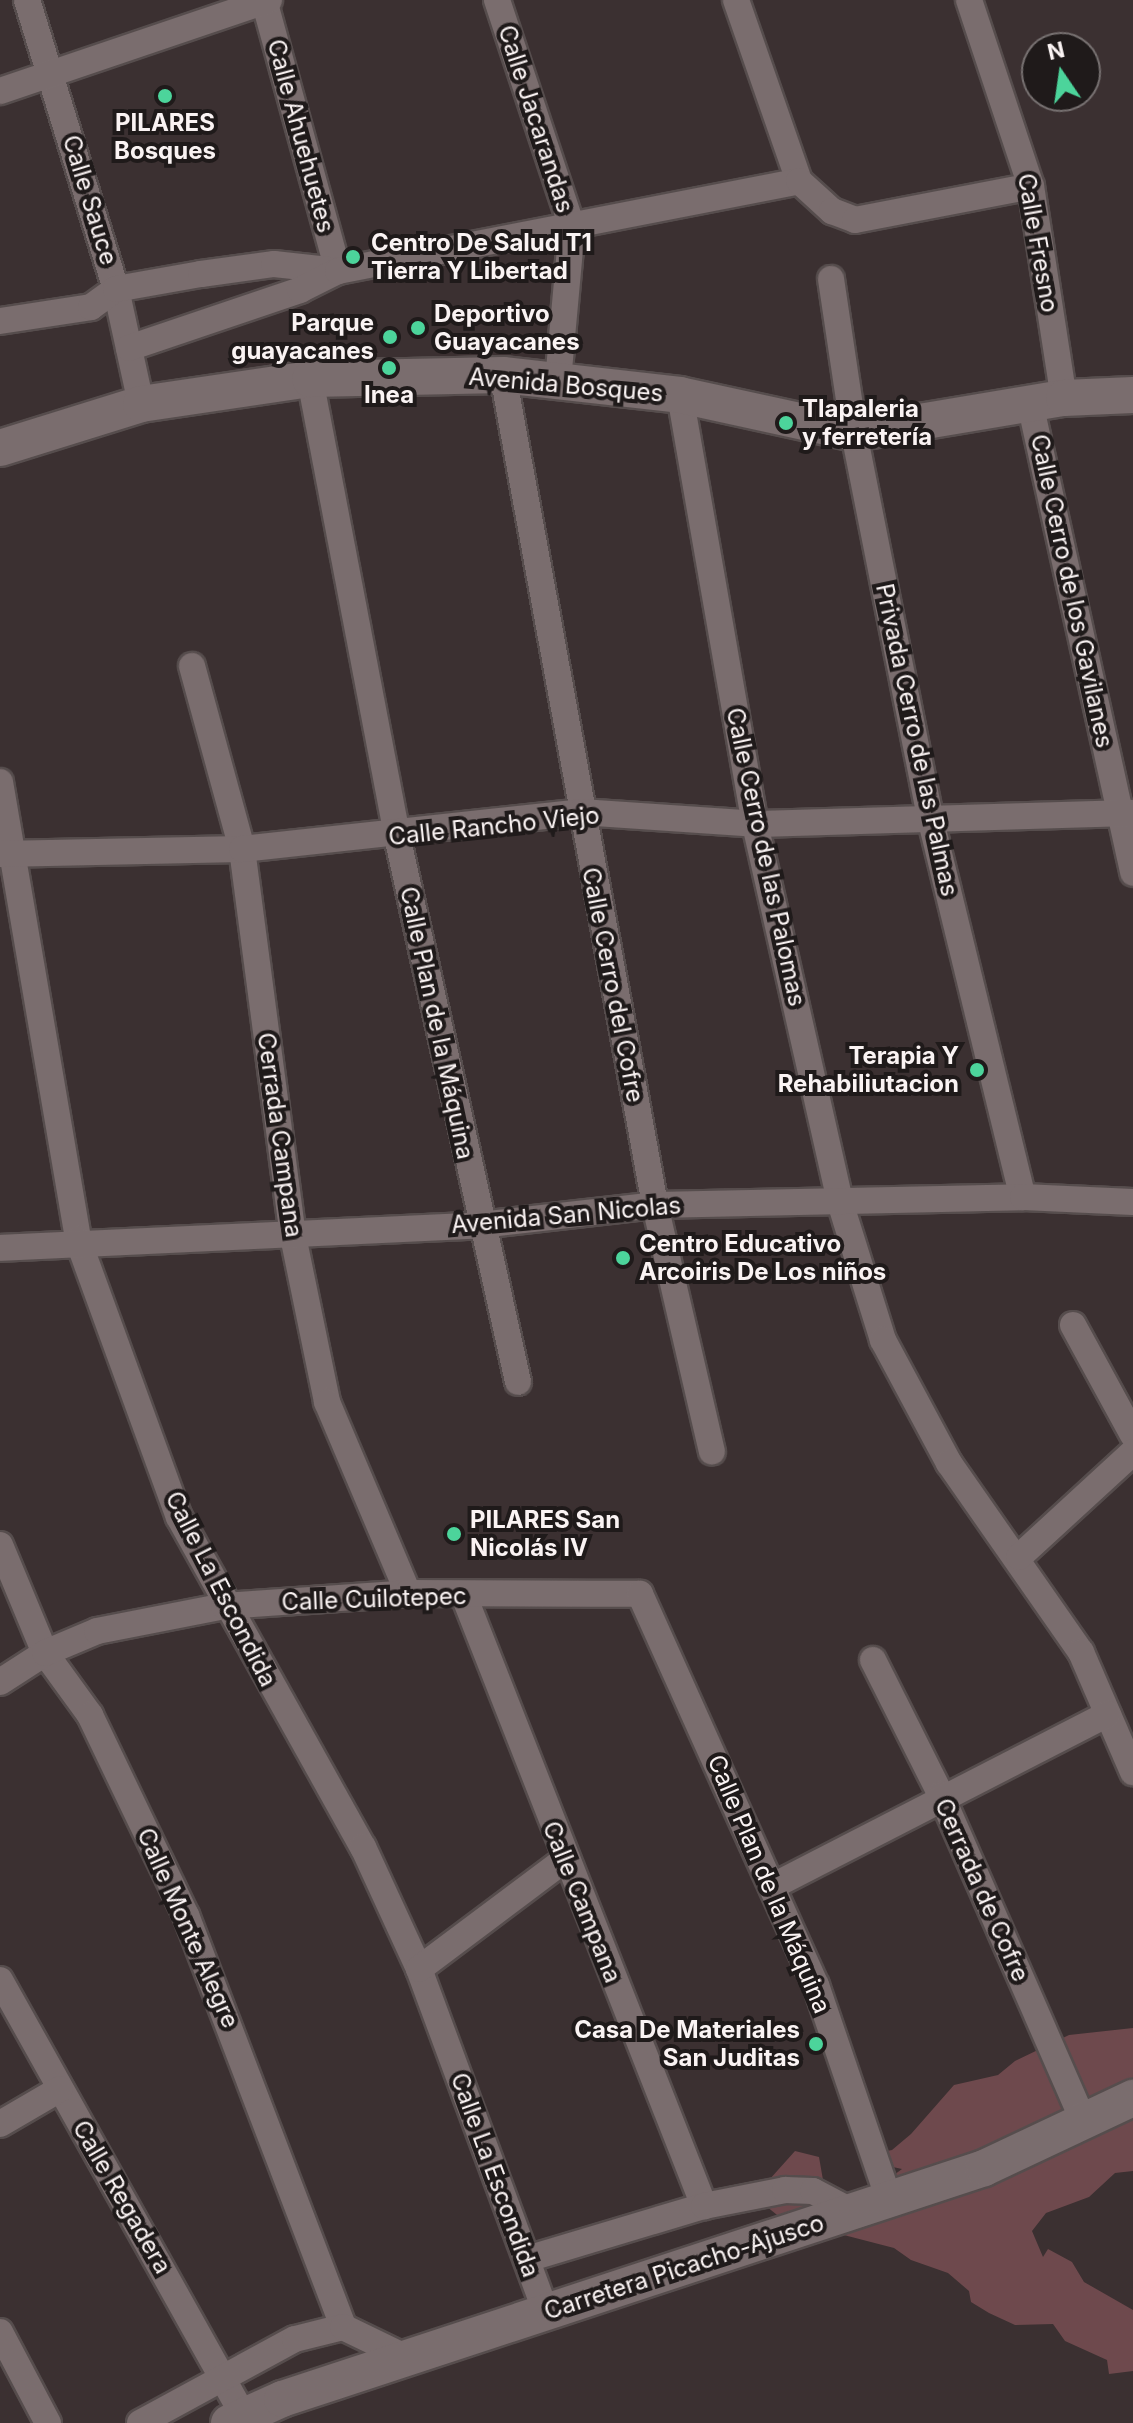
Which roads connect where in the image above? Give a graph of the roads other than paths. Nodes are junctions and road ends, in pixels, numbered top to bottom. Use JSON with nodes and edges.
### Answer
{"nodes":[{"id":1,"x":27,"y":0,"type":"edge"},
{"id":2,"x":266,"y":0,"type":"edge"},
{"id":3,"x":497,"y":0,"type":"edge"},
{"id":4,"x":736,"y":0,"type":"edge"},
{"id":5,"x":969,"y":0,"type":"edge"},
{"id":6,"x":52,"y":73,"type":"junction"},
{"id":7,"x":0,"y":91,"type":"edge"},
{"id":8,"x":799,"y":181,"type":"junction"},
{"id":9,"x":1031,"y":186,"type":"junction"},
{"id":10,"x":572,"y":227,"type":"junction"},
{"id":11,"x":338,"y":271,"type":"junction"},
{"id":12,"x":831,"y":279,"type":"dead end"},
{"id":13,"x":116,"y":289,"type":"junction"},
{"id":14,"x":0,"y":321,"type":"edge"},
{"id":15,"x":129,"y":348,"type":"junction"},
{"id":16,"x":503,"y":375,"type":"junction"},
{"id":17,"x":310,"y":379,"type":"junction"},
{"id":18,"x":558,"y":382,"type":"junction"},
{"id":19,"x":680,"y":395,"type":"junction"},
{"id":20,"x":1133,"y":395,"type":"edge"},
{"id":21,"x":1047,"y":400,"type":"junction"},
{"id":22,"x":141,"y":404,"type":"junction"},
{"id":23,"x":854,"y":433,"type":"junction"},
{"id":24,"x":0,"y":448,"type":"edge"},
{"id":25,"x":192,"y":666,"type":"dead end"},
{"id":26,"x":0,"y":782,"type":"edge"},
{"id":27,"x":581,"y":812,"type":"junction"},
{"id":28,"x":1127,"y":813,"type":"edge"},
{"id":29,"x":931,"y":821,"type":"junction"},
{"id":30,"x":755,"y":824,"type":"junction"},
{"id":31,"x":397,"y":836,"type":"junction"},
{"id":32,"x":242,"y":849,"type":"junction"},
{"id":33,"x":7,"y":852,"type":"edge"},
{"id":34,"x":1133,"y":873,"type":"edge"},
{"id":35,"x":1023,"y":1197,"type":"junction"},
{"id":36,"x":840,"y":1202,"type":"junction"},
{"id":37,"x":1133,"y":1202,"type":"edge"},
{"id":38,"x":655,"y":1205,"type":"junction"},
{"id":39,"x":480,"y":1225,"type":"junction"},
{"id":40,"x":292,"y":1231,"type":"junction"},
{"id":41,"x":78,"y":1240,"type":"junction"},
{"id":42,"x":0,"y":1248,"type":"edge"},
{"id":43,"x":1073,"y":1325,"type":"dead end"},
{"id":44,"x":518,"y":1382,"type":"dead end"},
{"id":45,"x":1133,"y":1435,"type":"edge"},
{"id":46,"x":712,"y":1451,"type":"dead end"},
{"id":47,"x":1133,"y":1452,"type":"edge"},
{"id":48,"x":0,"y":1545,"type":"edge"},
{"id":49,"x":1019,"y":1557,"type":"junction"},
{"id":50,"x":619,"y":1591,"type":"joint"},
{"id":51,"x":408,"y":1593,"type":"junction"},
{"id":52,"x":464,"y":1596,"type":"junction"},
{"id":53,"x":224,"y":1606,"type":"junction"},
{"id":54,"x":45,"y":1653,"type":"junction"},
{"id":55,"x":873,"y":1660,"type":"dead end"},
{"id":56,"x":0,"y":1682,"type":"edge"},
{"id":57,"x":1107,"y":1714,"type":"junction"},
{"id":58,"x":1133,"y":1772,"type":"edge"},
{"id":59,"x":941,"y":1795,"type":"junction"},
{"id":60,"x":564,"y":1860,"type":"junction"},
{"id":61,"x":773,"y":1886,"type":"junction"},
{"id":62,"x":419,"y":1969,"type":"junction"},
{"id":63,"x":0,"y":1980,"type":"edge"},
{"id":64,"x":60,"y":2089,"type":"junction"},
{"id":65,"x":1133,"y":2098,"type":"edge"},
{"id":66,"x":1084,"y":2123,"type":"junction"},
{"id":67,"x":0,"y":2124,"type":"edge"},
{"id":68,"x":889,"y":2200,"type":"junction"},
{"id":69,"x":704,"y":2206,"type":"junction"},
{"id":70,"x":853,"y":2212,"type":"junction"},
{"id":71,"x":527,"y":2259,"type":"junction"},
{"id":72,"x":546,"y":2312,"type":"junction"},
{"id":73,"x":343,"y":2327,"type":"junction"},
{"id":74,"x":0,"y":2332,"type":"edge"},
{"id":75,"x":407,"y":2358,"type":"junction"},
{"id":76,"x":223,"y":2373,"type":"junction"},
{"id":77,"x":236,"y":2419,"type":"edge"},
{"id":78,"x":48,"y":2423,"type":"edge"},
{"id":79,"x":140,"y":2423,"type":"edge"}],
"edges":[{"from":1,"to":6,"type":"street","name":"Calle Sauce"},
{"from":2,"to":6,"type":"street"},
{"from":2,"to":11,"type":"street","name":"Calle Ahuehuetes"},
{"from":3,"to":10,"type":"street","name":"Calle Jacarandas"},
{"from":4,"to":8,"type":"street"},
{"from":5,"to":9,"type":"street","name":"Calle Fresno"},
{"from":6,"to":7,"type":"street"},
{"from":6,"to":13,"type":"street","name":"Calle Sauce"},
{"from":8,"to":9,"type":"street"},
{"from":8,"to":10,"type":"street"},
{"from":9,"to":21,"type":"street","name":"Calle Fresno"},
{"from":10,"to":11,"type":"street"},
{"from":10,"to":18,"type":"street","name":"Calle Jacarandas"},
{"from":11,"to":13,"type":"street"},
{"from":11,"to":15,"type":"street"},
{"from":12,"to":23,"type":"street","name":"Privada Cerro de las Palmas"},
{"from":13,"to":14,"type":"street"},
{"from":13,"to":15,"type":"street","name":"Calle Sauce"},
{"from":15,"to":22,"type":"street","name":"Calle Sauce"},
{"from":16,"to":17,"type":"street","name":"Avenida Bosques"},
{"from":16,"to":18,"type":"street","name":"Avenida Bosques"},
{"from":16,"to":27,"type":"street","name":"Calle Cerro del Cofre"},
{"from":17,"to":22,"type":"street","name":"Avenida Bosques"},
{"from":17,"to":31,"type":"street","name":"Calle Plan de la Máquina"},
{"from":18,"to":19,"type":"street","name":"Avenida Bosques"},
{"from":19,"to":23,"type":"street","name":"Avenida Bosques"},
{"from":19,"to":30,"type":"street","name":"Calle Cerro de las Palomas"},
{"from":20,"to":21,"type":"street","name":"Avenida Bosques"},
{"from":21,"to":23,"type":"street","name":"Avenida Bosques"},
{"from":21,"to":28,"type":"street","name":"Calle Cerro de los Gavilanes"},
{"from":22,"to":24,"type":"street","name":"Avenida Bosques"},
{"from":23,"to":29,"type":"street","name":"Privada Cerro de las Palmas"},
{"from":25,"to":32,"type":"street","name":"Cerrada Campana"},
{"from":26,"to":33,"type":"street","name":"Calle La Escondida"},
{"from":27,"to":30,"type":"street","name":"Calle Rancho Viejo"},
{"from":27,"to":31,"type":"street","name":"Calle Rancho Viejo"},
{"from":27,"to":38,"type":"street","name":"Calle Cerro del Cofre"},
{"from":28,"to":29,"type":"street","name":"Calle Rancho Viejo"},
{"from":28,"to":34,"type":"street","name":"Calle Cerro de los Gavilanes"},
{"from":29,"to":30,"type":"street","name":"Calle Rancho Viejo"},
{"from":29,"to":35,"type":"street","name":"Privada Cerro de las Palmas"},
{"from":30,"to":36,"type":"street","name":"Calle Cerro de las Palomas"},
{"from":31,"to":32,"type":"street","name":"Calle Rancho Viejo"},
{"from":31,"to":39,"type":"street","name":"Calle Plan de la Máquina"},
{"from":32,"to":33,"type":"street","name":"Calle Rancho Viejo"},
{"from":32,"to":40,"type":"street","name":"Cerrada Campana"},
{"from":33,"to":41,"type":"street","name":"Calle La Escondida"},
{"from":35,"to":36,"type":"street","name":"Avenida San Nicolas"},
{"from":35,"to":37,"type":"street","name":"Avenida San Nicolas"},
{"from":36,"to":38,"type":"street","name":"Avenida San Nicolas"},
{"from":36,"to":49,"type":"street","name":"Calle Cerro de las Palomas"},
{"from":38,"to":39,"type":"street","name":"Avenida San Nicolas"},
{"from":38,"to":46,"type":"street","name":"Calle Cerro del Cofre"},
{"from":39,"to":40,"type":"street","name":"Avenida San Nicolas"},
{"from":39,"to":44,"type":"street","name":"Calle Plan de la Máquina"},
{"from":40,"to":41,"type":"street","name":"Avenida San Nicolas"},
{"from":40,"to":51,"type":"street","name":"Cerrada Campana"},
{"from":41,"to":42,"type":"street","name":"Avenida San Nicolas"},
{"from":41,"to":53,"type":"street","name":"Calle La Escondida"},
{"from":43,"to":45,"type":"street"},
{"from":47,"to":49,"type":"street"},
{"from":48,"to":54,"type":"street","name":"Calle Monte Alegre"},
{"from":49,"to":57,"type":"street","name":"Calle Cerro de las Palomas"},
{"from":50,"to":52,"type":"street","name":"Calle Cuilotepec"},
{"from":50,"to":61,"type":"street","name":"Calle Plan de la Máquina"},
{"from":51,"to":52,"type":"street","name":"Calle Cuilotepec"},
{"from":51,"to":53,"type":"street","name":"Calle Cuilotepec"},
{"from":52,"to":60,"type":"street","name":"Calle Campana"},
{"from":53,"to":54,"type":"street","name":"Calle Cuilotepec"},
{"from":53,"to":62,"type":"street","name":"Calle La Escondida"},
{"from":54,"to":56,"type":"street","name":"Calle Cuilotepec"},
{"from":54,"to":73,"type":"street","name":"Calle Monte Alegre"},
{"from":55,"to":59,"type":"street","name":"Cerrada de Cofre"},
{"from":57,"to":58,"type":"street","name":"Calle Cerro de las Palomas"},
{"from":57,"to":59,"type":"street"},
{"from":59,"to":61,"type":"street"},
{"from":59,"to":66,"type":"street","name":"Cerrada de Cofre"},
{"from":60,"to":62,"type":"street"},
{"from":60,"to":69,"type":"street","name":"Calle Campana"},
{"from":61,"to":68,"type":"street","name":"Calle Plan de la Máquina"},
{"from":62,"to":71,"type":"street","name":"Calle La Escondida"},
{"from":63,"to":64,"type":"street","name":"Calle Regadera"},
{"from":64,"to":67,"type":"street"},
{"from":64,"to":76,"type":"street","name":"Calle Regadera"},
{"from":65,"to":66,"type":"street","name":"Carretera Picacho-Ajusco"},
{"from":66,"to":68,"type":"street","name":"Carretera Picacho-Ajusco"},
{"from":68,"to":70,"type":"street","name":"Carretera Picacho-Ajusco"},
{"from":69,"to":70,"type":"street"},
{"from":69,"to":71,"type":"street"},
{"from":70,"to":72,"type":"street","name":"Carretera Picacho-Ajusco"},
{"from":71,"to":72,"type":"street","name":"Calle La Escondida"},
{"from":72,"to":75,"type":"street","name":"Carretera Picacho-Ajusco"},
{"from":73,"to":75,"type":"street"},
{"from":73,"to":76,"type":"street"},
{"from":74,"to":78,"type":"street"},
{"from":75,"to":77,"type":"street","name":"Carretera Picacho-Ajusco"},
{"from":76,"to":77,"type":"street","name":"Calle Regadera"},
{"from":76,"to":79,"type":"street"}]}
